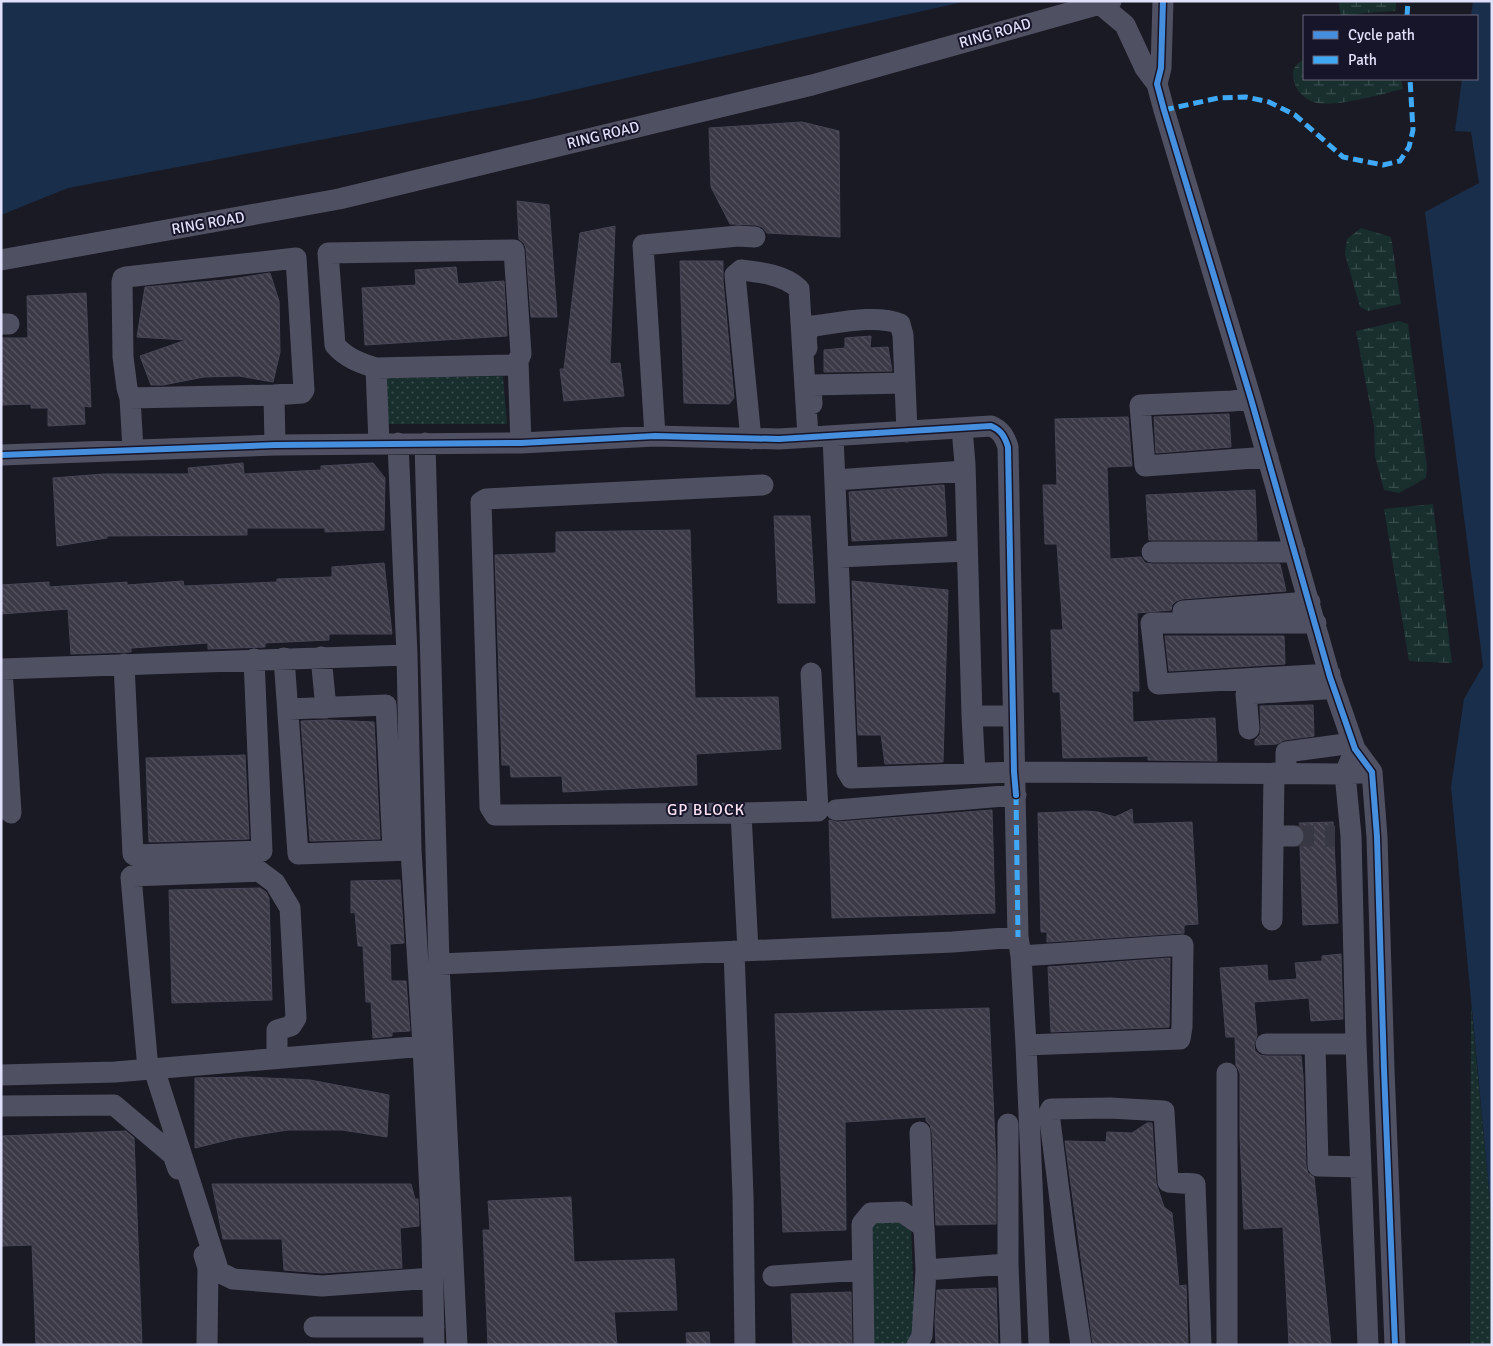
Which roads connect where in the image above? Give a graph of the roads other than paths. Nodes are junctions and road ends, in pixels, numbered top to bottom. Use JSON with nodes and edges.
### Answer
{"nodes":[{"id":1,"x":1163,"y":1,"type":"edge"},
{"id":2,"x":1105,"y":2,"type":"edge"},
{"id":3,"x":1157,"y":84,"type":"junction"},
{"id":4,"x":755,"y":237,"type":"dead end"},
{"id":5,"x":1,"y":260,"type":"edge"},
{"id":6,"x":518,"y":361,"type":"junction"},
{"id":7,"x":376,"y":368,"type":"junction"},
{"id":8,"x":905,"y":382,"type":"junction"},
{"id":9,"x":811,"y":385,"type":"junction"},
{"id":10,"x":274,"y":395,"type":"junction"},
{"id":11,"x":130,"y":398,"type":"junction"},
{"id":12,"x":1251,"y":399,"type":"junction"},
{"id":13,"x":962,"y":428,"type":"junction"},
{"id":14,"x":907,"y":432,"type":"junction"},
{"id":15,"x":655,"y":436,"type":"junction"},
{"id":16,"x":819,"y":437,"type":"junction"},
{"id":17,"x":751,"y":439,"type":"junction"},
{"id":18,"x":521,"y":442,"type":"junction"},
{"id":19,"x":389,"y":443,"type":"junction"},
{"id":20,"x":425,"y":443,"type":"junction"},
{"id":21,"x":274,"y":445,"type":"junction"},
{"id":22,"x":133,"y":450,"type":"junction"},
{"id":23,"x":1,"y":455,"type":"edge"},
{"id":24,"x":1268,"y":457,"type":"junction"},
{"id":25,"x":965,"y":471,"type":"junction"},
{"id":26,"x":835,"y":480,"type":"junction"},
{"id":27,"x":763,"y":485,"type":"dead end"},
{"id":28,"x":967,"y":551,"type":"junction"},
{"id":29,"x":1152,"y":552,"type":"dead end"},
{"id":30,"x":1294,"y":552,"type":"junction"},
{"id":31,"x":839,"y":557,"type":"junction"},
{"id":32,"x":1310,"y":602,"type":"junction"},
{"id":33,"x":1181,"y":611,"type":"dead end"},
{"id":34,"x":1316,"y":623,"type":"junction"},
{"id":35,"x":407,"y":655,"type":"junction"},
{"id":36,"x":320,"y":657,"type":"junction"},
{"id":37,"x":284,"y":658,"type":"junction"},
{"id":38,"x":254,"y":659,"type":"junction"},
{"id":39,"x":124,"y":664,"type":"junction"},
{"id":40,"x":1,"y":669,"type":"edge"},
{"id":41,"x":811,"y":673,"type":"dead end"},
{"id":42,"x":1332,"y":681,"type":"junction"},
{"id":43,"x":326,"y":708,"type":"junction"},
{"id":44,"x":288,"y":709,"type":"junction"},
{"id":45,"x":972,"y":716,"type":"junction"},
{"id":46,"x":1014,"y":716,"type":"junction"},
{"id":47,"x":1249,"y":729,"type":"dead end"},
{"id":48,"x":388,"y":745,"type":"junction"},
{"id":49,"x":409,"y":745,"type":"junction"},
{"id":50,"x":1354,"y":746,"type":"junction"},
{"id":51,"x":1014,"y":772,"type":"junction"},
{"id":52,"x":1372,"y":772,"type":"junction"},
{"id":53,"x":975,"y":773,"type":"junction"},
{"id":54,"x":1280,"y":773,"type":"junction"},
{"id":55,"x":1345,"y":774,"type":"junction"},
{"id":56,"x":1016,"y":795,"type":"junction"},
{"id":57,"x":836,"y":810,"type":"dead end"},
{"id":58,"x":12,"y":813,"type":"dead end"},
{"id":59,"x":741,"y":813,"type":"junction"},
{"id":60,"x":1343,"y":836,"type":"junction"},
{"id":61,"x":1377,"y":837,"type":"junction"},
{"id":62,"x":402,"y":850,"type":"junction"},
{"id":63,"x":1353,"y":912,"type":"junction"},
{"id":64,"x":1380,"y":912,"type":"junction"},
{"id":65,"x":1272,"y":920,"type":"dead end"},
{"id":66,"x":1019,"y":946,"type":"junction"},
{"id":67,"x":741,"y":951,"type":"junction"},
{"id":68,"x":439,"y":964,"type":"junction"},
{"id":69,"x":1382,"y":1008,"type":"junction"},
{"id":70,"x":1356,"y":1027,"type":"junction"},
{"id":71,"x":1315,"y":1044,"type":"junction"},
{"id":72,"x":1026,"y":1045,"type":"junction"},
{"id":73,"x":433,"y":1046,"type":"junction"},
{"id":74,"x":277,"y":1058,"type":"junction"},
{"id":75,"x":151,"y":1069,"type":"junction"},
{"id":76,"x":115,"y":1072,"type":"junction"},
{"id":77,"x":1227,"y":1072,"type":"dead end"},
{"id":78,"x":1,"y":1075,"type":"edge"},
{"id":79,"x":114,"y":1105,"type":"junction"},
{"id":80,"x":1,"y":1106,"type":"edge"},
{"id":81,"x":1008,"y":1124,"type":"dead end"},
{"id":82,"x":920,"y":1132,"type":"dead end"},
{"id":83,"x":1361,"y":1167,"type":"junction"},
{"id":84,"x":1389,"y":1200,"type":"junction"},
{"id":85,"x":1363,"y":1202,"type":"junction"},
{"id":86,"x":924,"y":1233,"type":"junction"},
{"id":87,"x":1008,"y":1264,"type":"junction"},
{"id":88,"x":862,"y":1270,"type":"junction"},
{"id":89,"x":926,"y":1270,"type":"junction"},
{"id":90,"x":774,"y":1276,"type":"dead end"},
{"id":91,"x":433,"y":1278,"type":"junction"},
{"id":92,"x":314,"y":1327,"type":"dead end"},
{"id":93,"x":434,"y":1336,"type":"edge"},
{"id":94,"x":207,"y":1345,"type":"edge"},
{"id":95,"x":457,"y":1345,"type":"edge"},
{"id":96,"x":745,"y":1345,"type":"edge"},
{"id":97,"x":864,"y":1345,"type":"edge"},
{"id":98,"x":917,"y":1345,"type":"edge"},
{"id":99,"x":1011,"y":1345,"type":"edge"},
{"id":100,"x":1039,"y":1345,"type":"edge"},
{"id":101,"x":1081,"y":1345,"type":"edge"},
{"id":102,"x":1201,"y":1345,"type":"edge"},
{"id":103,"x":1227,"y":1345,"type":"edge"},
{"id":104,"x":1368,"y":1345,"type":"edge"},
{"id":105,"x":1395,"y":1345,"type":"edge"}],
"edges":[{"from":1,"to":3,"type":"street"},
{"from":2,"to":3,"type":"street","name":"RING ROAD"},
{"from":2,"to":5,"type":"street","name":"RING ROAD"},
{"from":3,"to":12,"type":"street"},
{"from":4,"to":15,"type":"street"},
{"from":6,"to":7,"type":"street"},
{"from":6,"to":7,"type":"street"},
{"from":6,"to":18,"type":"street"},
{"from":7,"to":19,"type":"street"},
{"from":8,"to":9,"type":"street"},
{"from":8,"to":9,"type":"street"},
{"from":8,"to":14,"type":"street"},
{"from":9,"to":16,"type":"street"},
{"from":10,"to":11,"type":"street"},
{"from":10,"to":11,"type":"street"},
{"from":10,"to":21,"type":"street"},
{"from":11,"to":22,"type":"street"},
{"from":12,"to":24,"type":"street"},
{"from":12,"to":24,"type":"street"},
{"from":13,"to":14,"type":"street"},
{"from":13,"to":25,"type":"street"},
{"from":13,"to":46,"type":"street"},
{"from":14,"to":16,"type":"street"},
{"from":15,"to":17,"type":"street"},
{"from":15,"to":18,"type":"street"},
{"from":16,"to":17,"type":"street"},
{"from":16,"to":17,"type":"street"},
{"from":16,"to":26,"type":"street"},
{"from":18,"to":20,"type":"street"},
{"from":19,"to":20,"type":"street"},
{"from":19,"to":21,"type":"street"},
{"from":19,"to":35,"type":"street"},
{"from":20,"to":68,"type":"street"},
{"from":21,"to":22,"type":"street"},
{"from":22,"to":23,"type":"street"},
{"from":24,"to":30,"type":"street"},
{"from":25,"to":26,"type":"street"},
{"from":25,"to":28,"type":"street"},
{"from":26,"to":31,"type":"street"},
{"from":27,"to":59,"type":"street"},
{"from":28,"to":31,"type":"street"},
{"from":28,"to":45,"type":"street"},
{"from":29,"to":30,"type":"street"},
{"from":30,"to":32,"type":"street"},
{"from":31,"to":53,"type":"street"},
{"from":32,"to":33,"type":"street"},
{"from":32,"to":34,"type":"street"},
{"from":34,"to":42,"type":"street"},
{"from":34,"to":42,"type":"street"},
{"from":35,"to":36,"type":"street"},
{"from":35,"to":49,"type":"street"},
{"from":36,"to":37,"type":"street"},
{"from":36,"to":43,"type":"street"},
{"from":37,"to":38,"type":"street"},
{"from":37,"to":44,"type":"street"},
{"from":38,"to":39,"type":"street"},
{"from":38,"to":39,"type":"street"},
{"from":39,"to":40,"type":"street"},
{"from":40,"to":58,"type":"street"},
{"from":41,"to":59,"type":"street"},
{"from":42,"to":47,"type":"street"},
{"from":42,"to":50,"type":"street"},
{"from":43,"to":44,"type":"street"},
{"from":43,"to":48,"type":"street"},
{"from":44,"to":62,"type":"street"},
{"from":45,"to":46,"type":"street"},
{"from":45,"to":53,"type":"street"},
{"from":46,"to":51,"type":"street"},
{"from":48,"to":49,"type":"street"},
{"from":48,"to":62,"type":"street"},
{"from":49,"to":62,"type":"street"},
{"from":50,"to":52,"type":"street"},
{"from":50,"to":54,"type":"street"},
{"from":50,"to":55,"type":"street"},
{"from":51,"to":53,"type":"street"},
{"from":51,"to":54,"type":"street"},
{"from":51,"to":56,"type":"street"},
{"from":52,"to":55,"type":"street"},
{"from":52,"to":61,"type":"street"},
{"from":54,"to":55,"type":"street"},
{"from":54,"to":65,"type":"street"},
{"from":55,"to":60,"type":"street"},
{"from":56,"to":57,"type":"street"},
{"from":56,"to":66,"type":"street"},
{"from":59,"to":67,"type":"street"},
{"from":60,"to":61,"type":"street"},
{"from":60,"to":63,"type":"street"},
{"from":61,"to":64,"type":"street"},
{"from":62,"to":73,"type":"street"},
{"from":63,"to":64,"type":"street"},
{"from":63,"to":70,"type":"street"},
{"from":64,"to":69,"type":"street"},
{"from":66,"to":67,"type":"street"},
{"from":66,"to":72,"type":"street"},
{"from":66,"to":72,"type":"street"},
{"from":67,"to":68,"type":"street"},
{"from":67,"to":96,"type":"street"},
{"from":68,"to":73,"type":"street"},
{"from":69,"to":70,"type":"street"},
{"from":69,"to":84,"type":"street"},
{"from":70,"to":71,"type":"street"},
{"from":70,"to":71,"type":"street"},
{"from":70,"to":83,"type":"street"},
{"from":71,"to":83,"type":"street"},
{"from":72,"to":100,"type":"street"},
{"from":73,"to":74,"type":"street"},
{"from":73,"to":91,"type":"street"},
{"from":73,"to":95,"type":"street"},
{"from":74,"to":75,"type":"street"},
{"from":74,"to":75,"type":"street"},
{"from":75,"to":76,"type":"street"},
{"from":75,"to":91,"type":"street"},
{"from":76,"to":78,"type":"street"},
{"from":76,"to":79,"type":"street"},
{"from":77,"to":103,"type":"street"},
{"from":79,"to":80,"type":"street"},
{"from":79,"to":94,"type":"street"},
{"from":81,"to":87,"type":"street"},
{"from":82,"to":86,"type":"street"},
{"from":83,"to":85,"type":"street"},
{"from":84,"to":85,"type":"street"},
{"from":84,"to":105,"type":"street"},
{"from":85,"to":104,"type":"street"},
{"from":86,"to":88,"type":"street"},
{"from":86,"to":89,"type":"street"},
{"from":87,"to":89,"type":"street"},
{"from":87,"to":99,"type":"street"},
{"from":88,"to":90,"type":"street"},
{"from":88,"to":97,"type":"street"},
{"from":89,"to":98,"type":"street"},
{"from":91,"to":93,"type":"street"},
{"from":92,"to":93,"type":"street"},
{"from":101,"to":102,"type":"street"}]}
